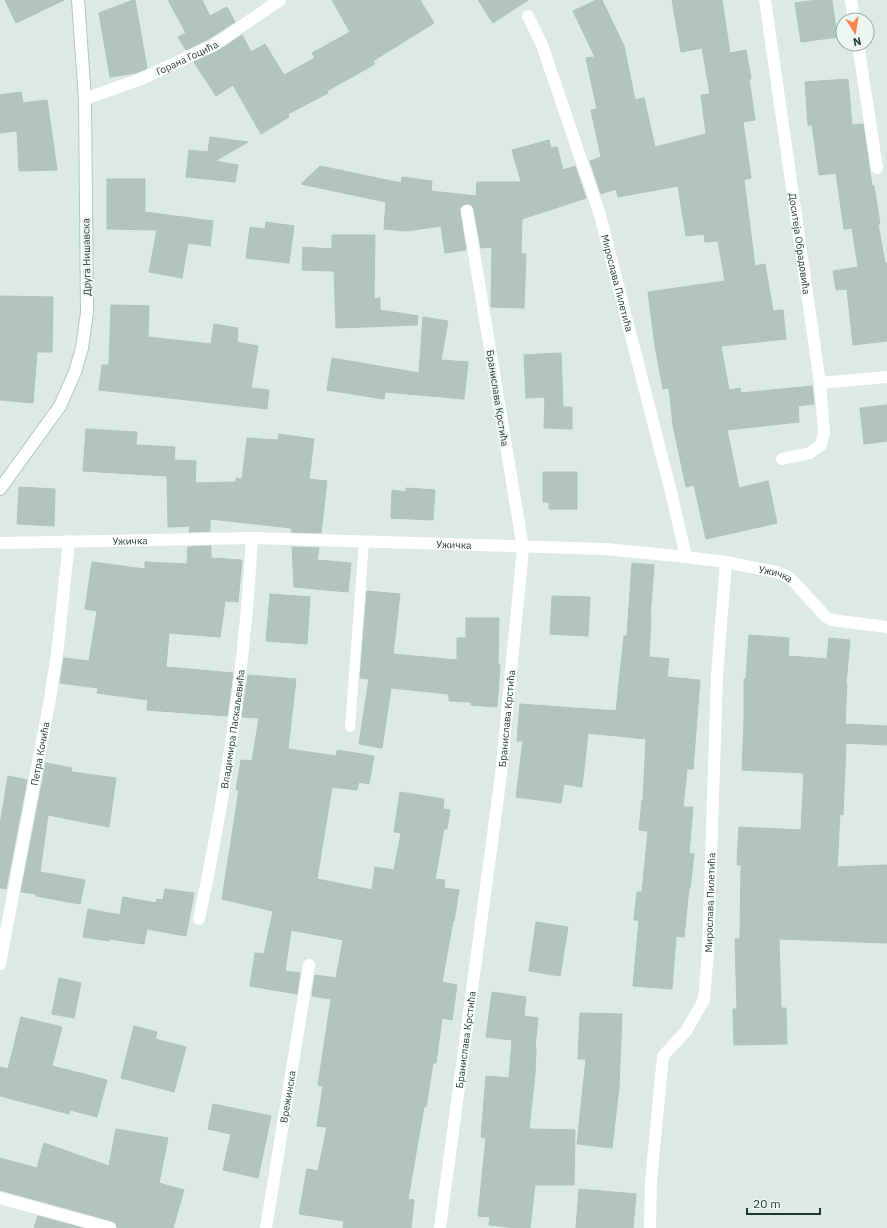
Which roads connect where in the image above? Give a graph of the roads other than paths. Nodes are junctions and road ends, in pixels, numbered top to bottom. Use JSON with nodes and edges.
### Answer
{"nodes":[{"id":1,"x":78,"y":0,"type":"edge"},
{"id":2,"x":280,"y":0,"type":"edge"},
{"id":3,"x":765,"y":0,"type":"edge"},
{"id":4,"x":851,"y":0,"type":"edge"},
{"id":5,"x":853,"y":12,"type":"edge"},
{"id":6,"x":528,"y":16,"type":"dead end"},
{"id":7,"x":859,"y":52,"type":"edge"},
{"id":8,"x":85,"y":99,"type":"junction"},
{"id":9,"x":876,"y":168,"type":"dead end"},
{"id":10,"x":467,"y":211,"type":"dead end"},
{"id":11,"x":887,"y":376,"type":"edge"},
{"id":12,"x":820,"y":383,"type":"junction"},
{"id":13,"x":782,"y":459,"type":"dead end"},
{"id":14,"x":0,"y":489,"type":"edge"},
{"id":15,"x":252,"y":538,"type":"junction"},
{"id":16,"x":70,"y":541,"type":"junction"},
{"id":17,"x":364,"y":542,"type":"junction"},
{"id":18,"x":0,"y":543,"type":"edge"},
{"id":19,"x":523,"y":548,"type":"junction"},
{"id":20,"x":686,"y":557,"type":"junction"},
{"id":21,"x":726,"y":562,"type":"junction"},
{"id":22,"x":887,"y":627,"type":"edge"},
{"id":23,"x":350,"y":727,"type":"dead end"},
{"id":24,"x":199,"y":919,"type":"dead end"},
{"id":25,"x":0,"y":964,"type":"edge"},
{"id":26,"x":309,"y":965,"type":"dead end"},
{"id":27,"x":0,"y":1198,"type":"edge"},
{"id":28,"x":110,"y":1228,"type":"edge"},
{"id":29,"x":266,"y":1228,"type":"edge"},
{"id":30,"x":440,"y":1228,"type":"edge"},
{"id":31,"x":650,"y":1228,"type":"edge"}],
"edges":[{"from":1,"to":8,"type":"street","name":"Друга Нишавска"},
{"from":2,"to":8,"type":"street","name":"Горана Гоцића"},
{"from":3,"to":12,"type":"street","name":"Доситеја Обрадовића"},
{"from":4,"to":5,"type":"street"},
{"from":6,"to":20,"type":"street","name":"Мирослава Пилетића"},
{"from":7,"to":9,"type":"street"},
{"from":8,"to":14,"type":"street","name":"Друга Нишавска"},
{"from":10,"to":19,"type":"street","name":"Бранислава Крстића"},
{"from":11,"to":12,"type":"street"},
{"from":12,"to":13,"type":"street","name":"Доситеја Обрадовића"},
{"from":15,"to":16,"type":"street","name":"Ужичка"},
{"from":15,"to":17,"type":"street","name":"Ужичка"},
{"from":15,"to":24,"type":"street","name":"Владимира Паскаљевића"},
{"from":16,"to":18,"type":"street","name":"Ужичка"},
{"from":16,"to":25,"type":"street","name":"Петра Кочића"},
{"from":17,"to":19,"type":"street","name":"Ужичка"},
{"from":17,"to":23,"type":"lane"},
{"from":19,"to":20,"type":"street","name":"Ужичка"},
{"from":19,"to":30,"type":"street","name":"Бранислава Крстића"},
{"from":20,"to":21,"type":"street","name":"Ужичка"},
{"from":21,"to":22,"type":"street","name":"Ужичка"},
{"from":21,"to":31,"type":"street","name":"Мирослава Пилетића"},
{"from":26,"to":29,"type":"street","name":"Врежинска"},
{"from":27,"to":28,"type":"street"}]}
